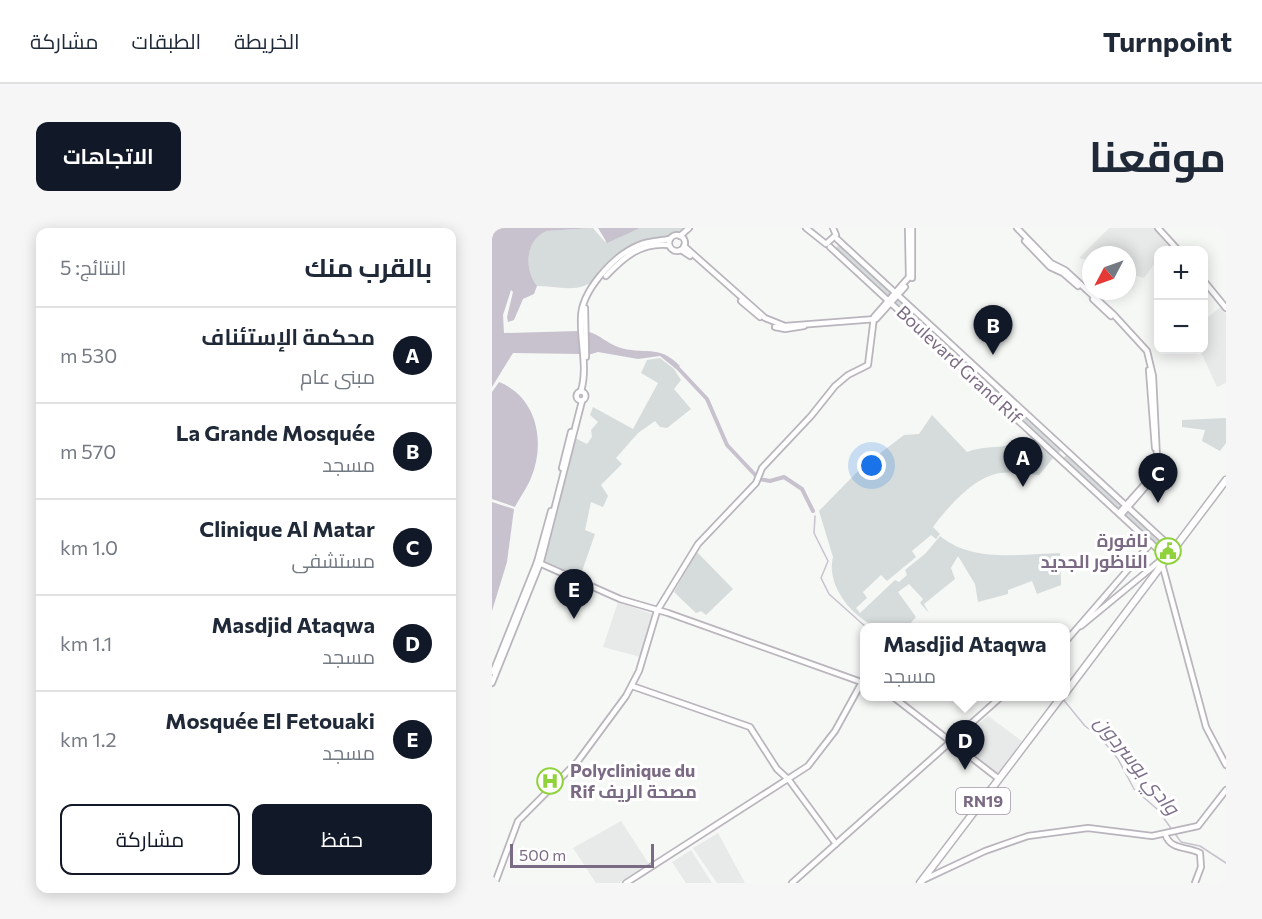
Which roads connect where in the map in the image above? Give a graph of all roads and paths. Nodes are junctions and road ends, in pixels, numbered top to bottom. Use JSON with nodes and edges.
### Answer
{"nodes":[{"id":1,"x":689,"y":228,"type":"edge"},
{"id":2,"x":806,"y":228,"type":"edge"},
{"id":3,"x":833,"y":228,"type":"edge"},
{"id":4,"x":910,"y":228,"type":"edge"},
{"id":5,"x":1015,"y":228,"type":"edge"},
{"id":6,"x":1158,"y":228,"type":"edge"},
{"id":7,"x":680,"y":236,"type":"junction"},
{"id":8,"x":670,"y":239,"type":"junction"},
{"id":9,"x":837,"y":239,"type":"dead end"},
{"id":10,"x":669,"y":245,"type":"junction"},
{"id":11,"x":1174,"y":246,"type":"edge"},
{"id":12,"x":830,"y":247,"type":"dead end"},
{"id":13,"x":683,"y":248,"type":"junction"},
{"id":14,"x":1208,"y":287,"type":"edge"},
{"id":15,"x":897,"y":295,"type":"junction"},
{"id":16,"x":890,"y":302,"type":"junction"},
{"id":17,"x":1226,"y":308,"type":"edge"},
{"id":18,"x":873,"y":320,"type":"junction"},
{"id":19,"x":583,"y":327,"type":"junction"},
{"id":20,"x":1226,"y":474,"type":"edge"},
{"id":21,"x":1226,"y":480,"type":"edge"},
{"id":22,"x":1126,"y":507,"type":"junction"},
{"id":23,"x":1120,"y":514,"type":"junction"},
{"id":24,"x":1151,"y":543,"type":"junction"},
{"id":25,"x":1172,"y":548,"type":"junction"},
{"id":26,"x":1164,"y":559,"type":"junction"},
{"id":27,"x":539,"y":561,"type":"junction"},
{"id":28,"x":657,"y":610,"type":"junction"},
{"id":29,"x":1081,"y":626,"type":"junction"},
{"id":30,"x":1070,"y":636,"type":"edge"},
{"id":31,"x":492,"y":675,"type":"edge"},
{"id":32,"x":860,"y":682,"type":"edge"},
{"id":33,"x":492,"y":683,"type":"edge"},
{"id":34,"x":1070,"y":685,"type":"edge"},
{"id":35,"x":632,"y":686,"type":"junction"},
{"id":36,"x":860,"y":688,"type":"edge"},
{"id":37,"x":898,"y":701,"type":"edge"},
{"id":38,"x":997,"y":701,"type":"edge"},
{"id":39,"x":1058,"y":701,"type":"edge"},
{"id":40,"x":951,"y":743,"type":"junction"},
{"id":41,"x":1226,"y":765,"type":"edge"},
{"id":42,"x":999,"y":779,"type":"junction"},
{"id":43,"x":789,"y":780,"type":"junction"},
{"id":44,"x":1226,"y":790,"type":"edge"},
{"id":45,"x":1171,"y":832,"type":"junction"},
{"id":46,"x":836,"y":844,"type":"junction"},
{"id":47,"x":920,"y":882,"type":"edge"},
{"id":48,"x":495,"y":883,"type":"edge"},
{"id":49,"x":626,"y":883,"type":"edge"},
{"id":50,"x":792,"y":883,"type":"edge"},
{"id":51,"x":1195,"y":883,"type":"edge"}],
"edges":[{"from":1,"to":7,"type":"street"},
{"from":2,"to":3,"type":"street"},
{"from":4,"to":15,"type":"street"},
{"from":5,"to":22,"type":"street"},
{"from":6,"to":11,"type":"street"},
{"from":7,"to":8,"type":"street"},
{"from":7,"to":13,"type":"street"},
{"from":8,"to":10,"type":"street"},
{"from":8,"to":19,"type":"street"},
{"from":9,"to":15,"type":"street","name":"Boulevard Grand Rif"},
{"from":10,"to":13,"type":"street"},
{"from":10,"to":19,"type":"street"},
{"from":12,"to":16,"type":"street","name":"Boulevard Grand Rif"},
{"from":13,"to":18,"type":"street"},
{"from":14,"to":17,"type":"street"},
{"from":15,"to":16,"type":"street"},
{"from":15,"to":22,"type":"street","name":"Boulevard Grand Rif"},
{"from":16,"to":18,"type":"street"},
{"from":16,"to":23,"type":"street","name":"Boulevard Grand Rif"},
{"from":18,"to":28,"type":"street"},
{"from":19,"to":27,"type":"street"},
{"from":20,"to":25,"type":"main road"},
{"from":21,"to":25,"type":"main road"},
{"from":22,"to":23,"type":"street"},
{"from":22,"to":25,"type":"street","name":"Boulevard Grand Rif"},
{"from":23,"to":24,"type":"street","name":"Boulevard Grand Rif"},
{"from":24,"to":26,"type":"street","name":"Boulevard Grand Rif"},
{"from":24,"to":29,"type":"street"},
{"from":25,"to":26,"type":"main road"},
{"from":26,"to":29,"type":"street"},
{"from":26,"to":34,"type":"main road"},
{"from":26,"to":41,"type":"street"},
{"from":27,"to":28,"type":"street"},
{"from":27,"to":31,"type":"street"},
{"from":27,"to":33,"type":"street"},
{"from":28,"to":32,"type":"street"},
{"from":28,"to":35,"type":"street"},
{"from":29,"to":30,"type":"street"},
{"from":35,"to":43,"type":"street"},
{"from":35,"to":48,"type":"street"},
{"from":36,"to":43,"type":"street"},
{"from":37,"to":40,"type":"street"},
{"from":38,"to":40,"type":"street"},
{"from":39,"to":42,"type":"main road","number":"RN19"},
{"from":40,"to":42,"type":"street"},
{"from":40,"to":46,"type":"street"},
{"from":42,"to":47,"type":"main road","number":"RN19"},
{"from":43,"to":46,"type":"street"},
{"from":43,"to":49,"type":"street"},
{"from":44,"to":45,"type":"street"},
{"from":45,"to":47,"type":"street"},
{"from":45,"to":51,"type":"street"},
{"from":46,"to":50,"type":"street"}]}
